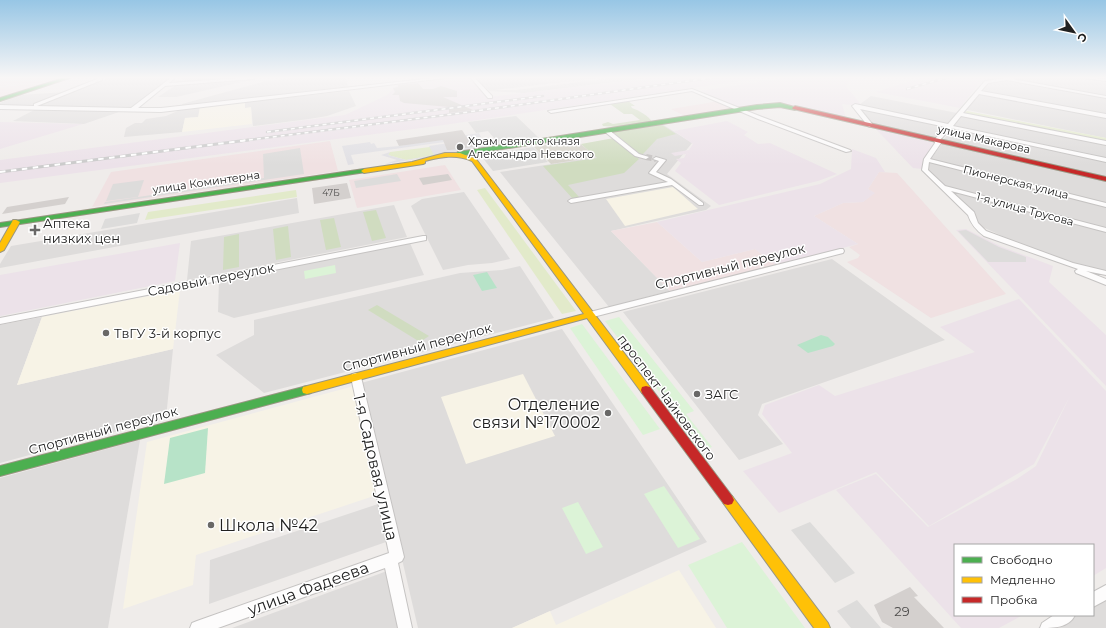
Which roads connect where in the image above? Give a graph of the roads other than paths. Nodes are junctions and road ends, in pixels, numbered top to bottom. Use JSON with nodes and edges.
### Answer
{"nodes":[{"id":1,"x":22,"y":106,"type":"edge"},
{"id":2,"x":40,"y":106,"type":"edge"},
{"id":3,"x":137,"y":106,"type":"edge"},
{"id":4,"x":193,"y":106,"type":"edge"},
{"id":5,"x":582,"y":106,"type":"edge"},
{"id":6,"x":731,"y":106,"type":"edge"},
{"id":7,"x":773,"y":106,"type":"edge"},
{"id":8,"x":790,"y":106,"type":"edge"},
{"id":9,"x":855,"y":106,"type":"edge"},
{"id":10,"x":856,"y":106,"type":"edge"},
{"id":11,"x":967,"y":106,"type":"edge"},
{"id":12,"x":1054,"y":106,"type":"edge"},
{"id":13,"x":0,"y":107,"type":"edge"},
{"id":14,"x":132,"y":110,"type":"junction"},
{"id":15,"x":740,"y":110,"type":"junction"},
{"id":16,"x":550,"y":111,"type":"dead end"},
{"id":17,"x":962,"y":112,"type":"junction"},
{"id":18,"x":1106,"y":116,"type":"edge"},
{"id":19,"x":870,"y":125,"type":"junction"},
{"id":20,"x":950,"y":126,"type":"junction"},
{"id":21,"x":607,"y":131,"type":"junction"},
{"id":22,"x":1106,"y":138,"type":"edge"},
{"id":23,"x":938,"y":141,"type":"junction"},
{"id":24,"x":1106,"y":143,"type":"edge"},
{"id":25,"x":848,"y":152,"type":"dead end"},
{"id":26,"x":470,"y":155,"type":"junction"},
{"id":27,"x":646,"y":157,"type":"tunnel mouth"},
{"id":28,"x":656,"y":159,"type":"dead end"},
{"id":29,"x":927,"y":160,"type":"junction"},
{"id":30,"x":1106,"y":160,"type":"edge"},
{"id":31,"x":415,"y":162,"type":"junction"},
{"id":32,"x":477,"y":164,"type":"junction"},
{"id":33,"x":1106,"y":179,"type":"edge"},
{"id":34,"x":490,"y":182,"type":"junction"},
{"id":35,"x":673,"y":183,"type":"junction"},
{"id":36,"x":943,"y":187,"type":"junction"},
{"id":37,"x":571,"y":201,"type":"dead end"},
{"id":38,"x":701,"y":204,"type":"dead end"},
{"id":39,"x":1106,"y":204,"type":"edge"},
{"id":40,"x":16,"y":222,"type":"junction"},
{"id":41,"x":0,"y":224,"type":"edge"},
{"id":42,"x":1106,"y":230,"type":"edge"},
{"id":43,"x":423,"y":238,"type":"dead end"},
{"id":44,"x":0,"y":250,"type":"edge"},
{"id":45,"x":840,"y":251,"type":"dead end"},
{"id":46,"x":1071,"y":265,"type":"junction"},
{"id":47,"x":1106,"y":273,"type":"edge"},
{"id":48,"x":1106,"y":282,"type":"edge"},
{"id":49,"x":589,"y":315,"type":"junction"},
{"id":50,"x":0,"y":321,"type":"edge"},
{"id":51,"x":356,"y":377,"type":"junction"},
{"id":52,"x":0,"y":471,"type":"edge"},
{"id":53,"x":394,"y":558,"type":"junction"},
{"id":54,"x":1106,"y":592,"type":"edge"},
{"id":55,"x":1094,"y":599,"type":"edge"},
{"id":56,"x":1066,"y":616,"type":"edge"},
{"id":57,"x":197,"y":628,"type":"edge"},
{"id":58,"x":405,"y":628,"type":"edge"},
{"id":59,"x":823,"y":628,"type":"edge"},
{"id":60,"x":1047,"y":628,"type":"edge"}],
"edges":[{"from":1,"to":13,"type":"street"},
{"from":2,"to":14,"type":"street"},
{"from":3,"to":14,"type":"street"},
{"from":4,"to":14,"type":"street"},
{"from":5,"to":16,"type":"street"},
{"from":6,"to":15,"type":"street"},
{"from":7,"to":15,"type":"main road","name":"улица Макарова"},
{"from":8,"to":19,"type":"main road","name":"улица Макарова"},
{"from":9,"to":19,"type":"street"},
{"from":10,"to":20,"type":"street"},
{"from":11,"to":17,"type":"street"},
{"from":12,"to":18,"type":"street"},
{"from":15,"to":21,"type":"main road","name":"улица Коминтерна"},
{"from":15,"to":25,"type":"street"},
{"from":17,"to":20,"type":"street"},
{"from":17,"to":22,"type":"street"},
{"from":17,"to":24,"type":"street"},
{"from":19,"to":23,"type":"main road","name":"улица Макарова"},
{"from":20,"to":23,"type":"street"},
{"from":20,"to":30,"type":"street"},
{"from":21,"to":26,"type":"main road","name":"улица Коминтерна"},
{"from":21,"to":27,"type":"street"},
{"from":23,"to":29,"type":"street"},
{"from":23,"to":33,"type":"main road","name":"улица Макарова"},
{"from":26,"to":31,"type":"main road","name":"улица Коминтерна"},
{"from":26,"to":31,"type":"main road","name":"улица Коминтерна"},
{"from":26,"to":32,"type":"main road","name":"проспект Чайковского"},
{"from":26,"to":32,"type":"main road"},
{"from":26,"to":34,"type":"main road","name":"проспект Чайковского"},
{"from":28,"to":35,"type":"street"},
{"from":29,"to":36,"type":"street"},
{"from":29,"to":39,"type":"street","name":"Пионерская улица"},
{"from":31,"to":40,"type":"main road","name":"улица Коминтерна"},
{"from":32,"to":34,"type":"main road","name":"проспект Чайковского"},
{"from":34,"to":49,"type":"main road","name":"проспект Чайковского"},
{"from":35,"to":37,"type":"street"},
{"from":35,"to":38,"type":"street"},
{"from":36,"to":42,"type":"street","name":"1-я улица Трусова"},
{"from":36,"to":46,"type":"street"},
{"from":40,"to":41,"type":"main road","name":"улица Коминтерна"},
{"from":40,"to":44,"type":"main road"},
{"from":43,"to":50,"type":"street","name":"Садовый переулок"},
{"from":45,"to":49,"type":"street","name":"Спортивный переулок"},
{"from":46,"to":47,"type":"street"},
{"from":46,"to":48,"type":"street"},
{"from":49,"to":51,"type":"main road","name":"Спортивный переулок"},
{"from":49,"to":59,"type":"main road","name":"проспект Чайковского"},
{"from":51,"to":52,"type":"main road","name":"Спортивный переулок"},
{"from":51,"to":53,"type":"street","name":"1-я Садовая улица"},
{"from":53,"to":57,"type":"street","name":"улица Фадеева"},
{"from":53,"to":58,"type":"street","name":"1-я Садовая улица"},
{"from":54,"to":55,"type":"street"},
{"from":56,"to":60,"type":"street"}]}
